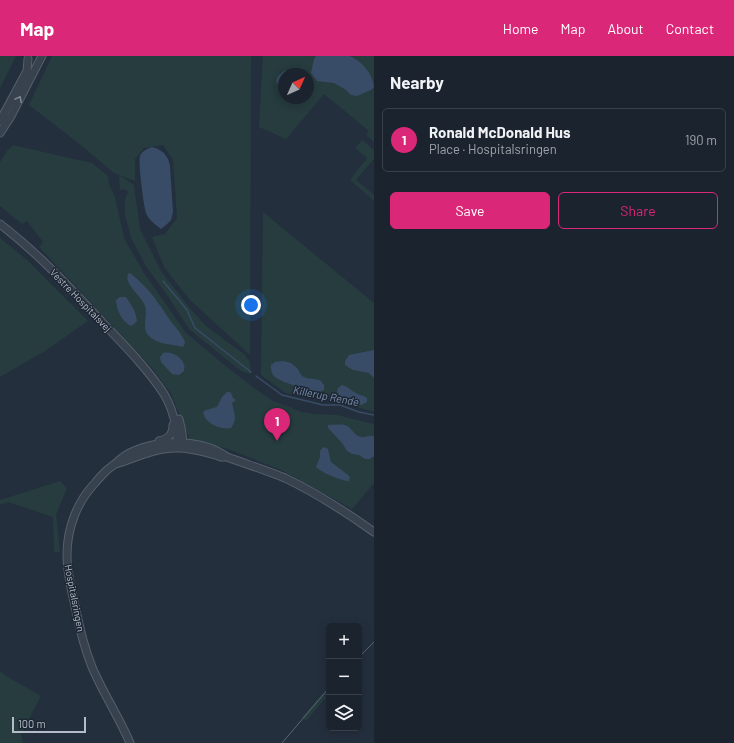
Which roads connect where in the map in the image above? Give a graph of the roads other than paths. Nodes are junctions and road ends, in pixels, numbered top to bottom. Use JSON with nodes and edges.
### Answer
{"nodes":[{"id":1,"x":42,"y":56,"type":"edge"},
{"id":2,"x":29,"y":57,"type":"edge"},
{"id":3,"x":0,"y":111,"type":"edge"},
{"id":4,"x":0,"y":121,"type":"edge"},
{"id":5,"x":0,"y":133,"type":"edge"},
{"id":6,"x":0,"y":224,"type":"edge"},
{"id":7,"x":156,"y":382,"type":"junction"},
{"id":8,"x":180,"y":444,"type":"junction"},
{"id":9,"x":146,"y":447,"type":"junction"},
{"id":10,"x":114,"y":465,"type":"junction"},
{"id":11,"x":374,"y":532,"type":"edge"},
{"id":12,"x":130,"y":741,"type":"edge"}],
"edges":[{"from":5,"to":1,"type":"street","one_way":true},
{"from":2,"to":3,"type":"street"},
{"from":2,"to":4,"type":"street"},
{"from":6,"to":7,"type":"street","name":"Vestre Hospitalsvej"},
{"from":7,"to":8,"type":"street","name":"Vestre Hospitalsvej"},
{"from":7,"to":9,"type":"street"},
{"from":8,"to":9,"type":"street","name":"Hospitalsringen"},
{"from":8,"to":10,"type":"street","name":"Hospitalsringen"},
{"from":8,"to":11,"type":"street","name":"Hospitalsringen"},
{"from":9,"to":10,"type":"street","name":"Hospitalsringen"},
{"from":10,"to":12,"type":"street","name":"Hospitalsringen"}]}
